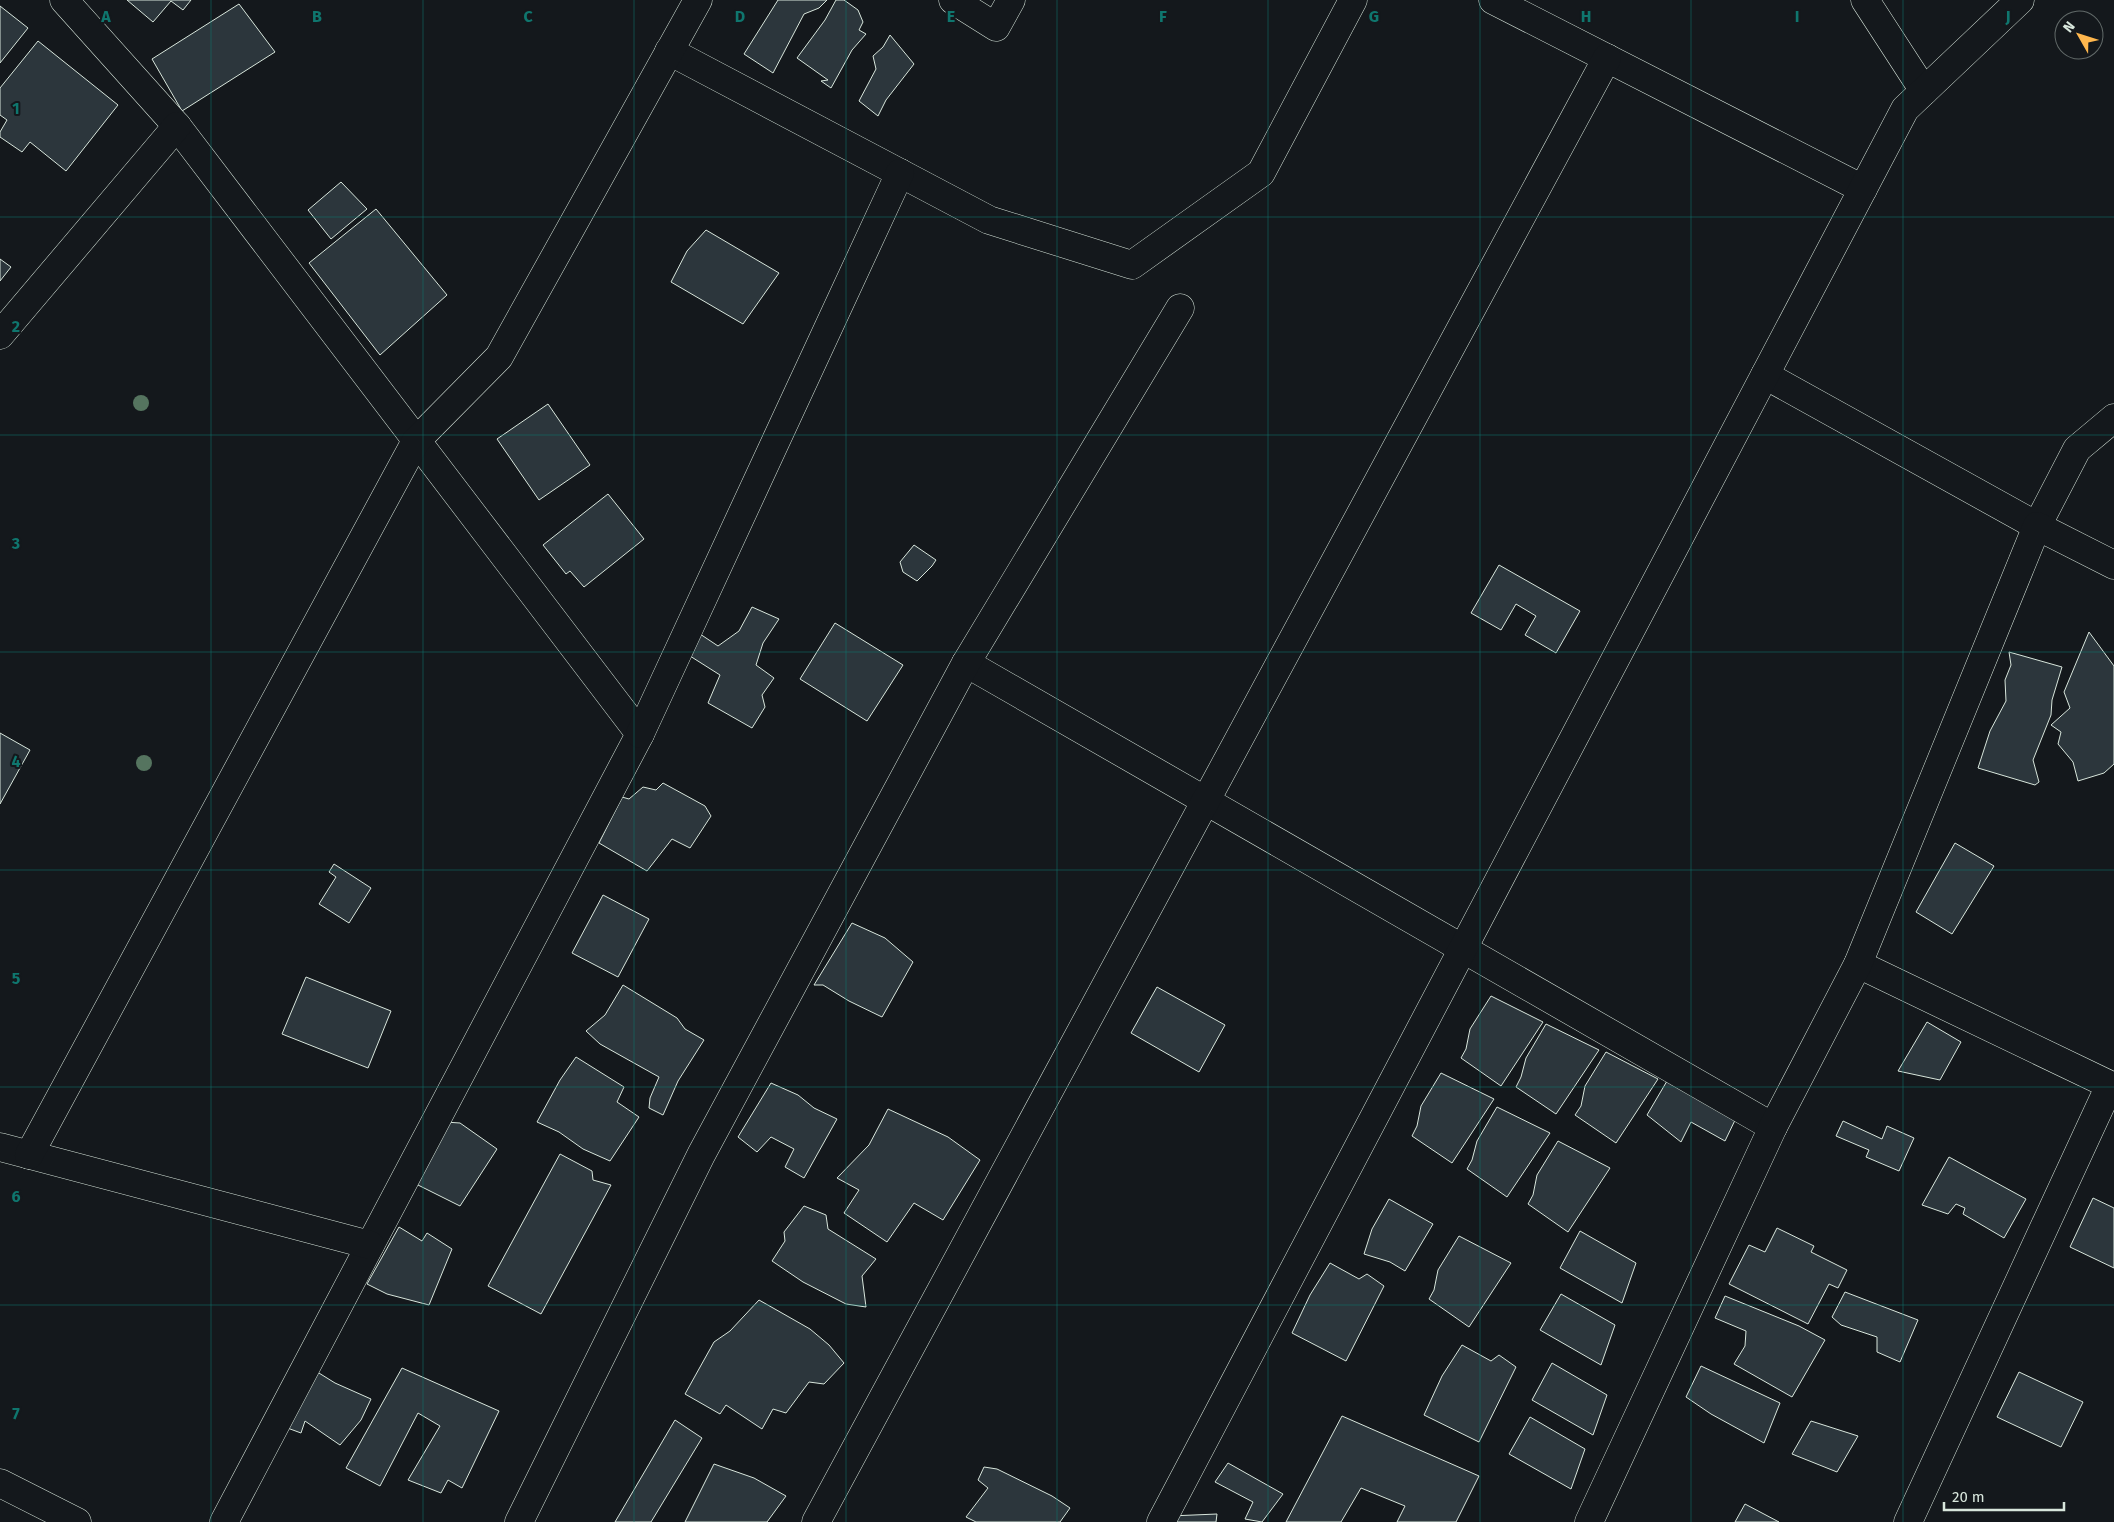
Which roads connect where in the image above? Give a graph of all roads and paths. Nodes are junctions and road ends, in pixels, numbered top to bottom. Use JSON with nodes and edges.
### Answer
{"nodes":[{"id":1,"x":64,"y":0,"type":"edge"},
{"id":2,"x":698,"y":0,"type":"edge"},
{"id":3,"x":953,"y":0,"type":"edge"},
{"id":4,"x":1011,"y":0,"type":"edge"},
{"id":5,"x":1353,"y":0,"type":"edge"},
{"id":6,"x":1494,"y":0,"type":"edge"},
{"id":7,"x":1865,"y":0,"type":"edge"},
{"id":8,"x":2020,"y":0,"type":"edge"},
{"id":9,"x":669,"y":51,"type":"junction"},
{"id":10,"x":1607,"y":58,"type":"junction"},
{"id":11,"x":1924,"y":91,"type":"junction"},
{"id":12,"x":177,"y":126,"type":"junction"},
{"id":13,"x":900,"y":173,"type":"junction"},
{"id":14,"x":1863,"y":189,"type":"junction"},
{"id":15,"x":1180,"y":308,"type":"dead end"},
{"id":16,"x":0,"y":335,"type":"edge"},
{"id":17,"x":1765,"y":375,"type":"junction"},
{"id":18,"x":2114,"y":418,"type":"edge"},
{"id":19,"x":416,"y":441,"type":"junction"},
{"id":20,"x":2037,"y":526,"type":"junction"},
{"id":21,"x":2114,"y":568,"type":"edge"},
{"id":22,"x":966,"y":663,"type":"junction"},
{"id":23,"x":640,"y":734,"type":"junction"},
{"id":24,"x":1206,"y":801,"type":"junction"},
{"id":25,"x":1462,"y":949,"type":"junction"},
{"id":26,"x":1858,"y":964,"type":"junction"},
{"id":27,"x":1773,"y":1127,"type":"junction"},
{"id":28,"x":0,"y":1148,"type":"edge"},
{"id":29,"x":29,"y":1155,"type":"junction"},
{"id":30,"x":370,"y":1245,"type":"junction"},
{"id":31,"x":0,"y":1483,"type":"edge"},
{"id":32,"x":77,"y":1522,"type":"edge"},
{"id":33,"x":224,"y":1522,"type":"edge"},
{"id":34,"x":519,"y":1522,"type":"edge"},
{"id":35,"x":816,"y":1522,"type":"edge"},
{"id":36,"x":1161,"y":1522,"type":"edge"},
{"id":37,"x":1589,"y":1522,"type":"edge"},
{"id":38,"x":1908,"y":1522,"type":"edge"}],
"edges":[{"from":1,"to":12,"type":"street"},
{"from":2,"to":9,"type":"street"},
{"from":3,"to":4,"type":"street"},
{"from":5,"to":13,"type":"street"},
{"from":6,"to":10,"type":"street"},
{"from":7,"to":11,"type":"street"},
{"from":8,"to":11,"type":"street"},
{"from":9,"to":13,"type":"street"},
{"from":9,"to":19,"type":"street"},
{"from":10,"to":14,"type":"street"},
{"from":10,"to":24,"type":"street"},
{"from":11,"to":14,"type":"street"},
{"from":12,"to":16,"type":"street"},
{"from":12,"to":19,"type":"street"},
{"from":13,"to":23,"type":"street"},
{"from":14,"to":17,"type":"street"},
{"from":15,"to":22,"type":"street"},
{"from":17,"to":20,"type":"street"},
{"from":17,"to":25,"type":"street"},
{"from":18,"to":20,"type":"street"},
{"from":19,"to":23,"type":"street"},
{"from":19,"to":29,"type":"street"},
{"from":20,"to":21,"type":"street"},
{"from":20,"to":26,"type":"street"},
{"from":22,"to":24,"type":"street"},
{"from":22,"to":34,"type":"street"},
{"from":23,"to":30,"type":"street"},
{"from":24,"to":25,"type":"street"},
{"from":24,"to":35,"type":"street"},
{"from":25,"to":27,"type":"street"},
{"from":25,"to":36,"type":"street"},
{"from":26,"to":27,"type":"street"},
{"from":26,"to":38,"type":"street"},
{"from":27,"to":37,"type":"street"},
{"from":28,"to":29,"type":"street"},
{"from":29,"to":30,"type":"street"},
{"from":30,"to":33,"type":"street"},
{"from":31,"to":32,"type":"street"}]}
